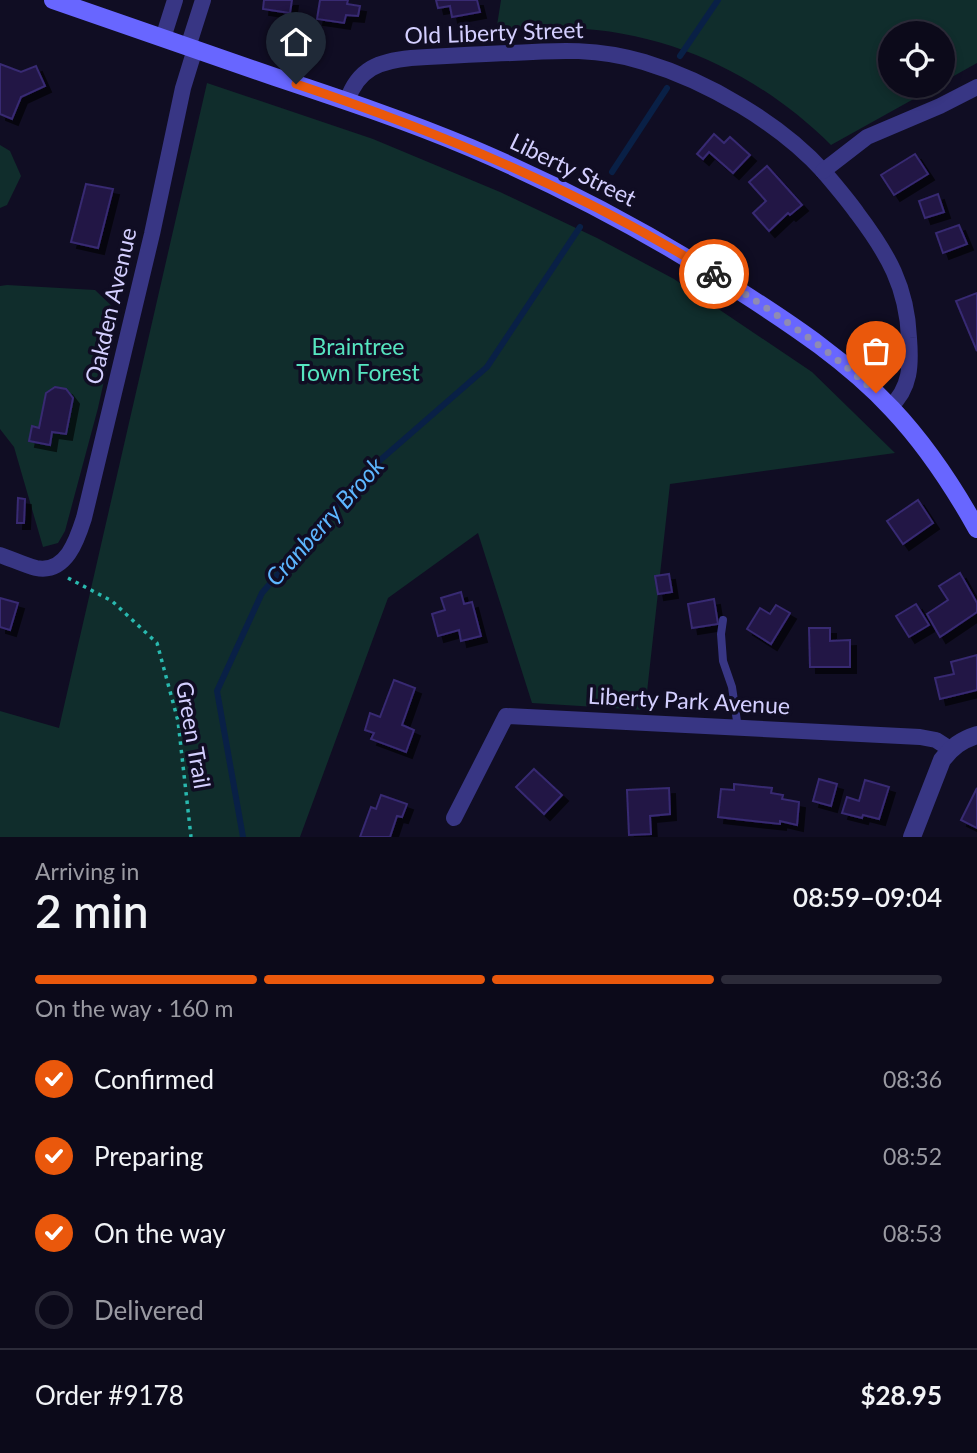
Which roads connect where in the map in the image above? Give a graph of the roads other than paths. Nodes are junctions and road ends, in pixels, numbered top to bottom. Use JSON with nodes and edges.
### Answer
{"nodes":[{"id":1,"x":53,"y":0,"type":"edge"},
{"id":2,"x":175,"y":0,"type":"edge"},
{"id":3,"x":204,"y":0,"type":"edge"},
{"id":4,"x":163,"y":38,"type":"junction"},
{"id":5,"x":192,"y":48,"type":"junction"},
{"id":6,"x":977,"y":87,"type":"edge"},
{"id":7,"x":347,"y":101,"type":"junction"},
{"id":8,"x":823,"y":171,"type":"junction"},
{"id":9,"x":890,"y":407,"type":"junction"},
{"id":10,"x":977,"y":529,"type":"edge"},
{"id":11,"x":0,"y":555,"type":"edge"},
{"id":12,"x":723,"y":620,"type":"dead end"},
{"id":13,"x":738,"y":728,"type":"junction"},
{"id":14,"x":977,"y":735,"type":"edge"},
{"id":15,"x":950,"y":750,"type":"junction"},
{"id":16,"x":454,"y":818,"type":"dead end"},
{"id":17,"x":912,"y":837,"type":"edge"}],
"edges":[{"from":1,"to":4,"type":"main road","name":"Liberty Street"},
{"from":2,"to":4,"type":"street"},
{"from":3,"to":5,"type":"street","name":"Oakden Avenue"},
{"from":4,"to":5,"type":"main road","name":"Liberty Street"},
{"from":5,"to":7,"type":"main road","name":"Liberty Street"},
{"from":5,"to":11,"type":"street","name":"Oakden Avenue"},
{"from":6,"to":8,"type":"street"},
{"from":7,"to":8,"type":"street","name":"Old Liberty Street"},
{"from":7,"to":9,"type":"main road","name":"Liberty Street"},
{"from":8,"to":9,"type":"street","name":"Old Liberty Street"},
{"from":9,"to":10,"type":"main road","name":"Liberty Street"},
{"from":12,"to":13,"type":"lane"},
{"from":13,"to":15,"type":"street","name":"Liberty Park Avenue"},
{"from":13,"to":16,"type":"street","name":"Liberty Park Avenue"},
{"from":14,"to":15,"type":"street"},
{"from":15,"to":17,"type":"street"}]}
